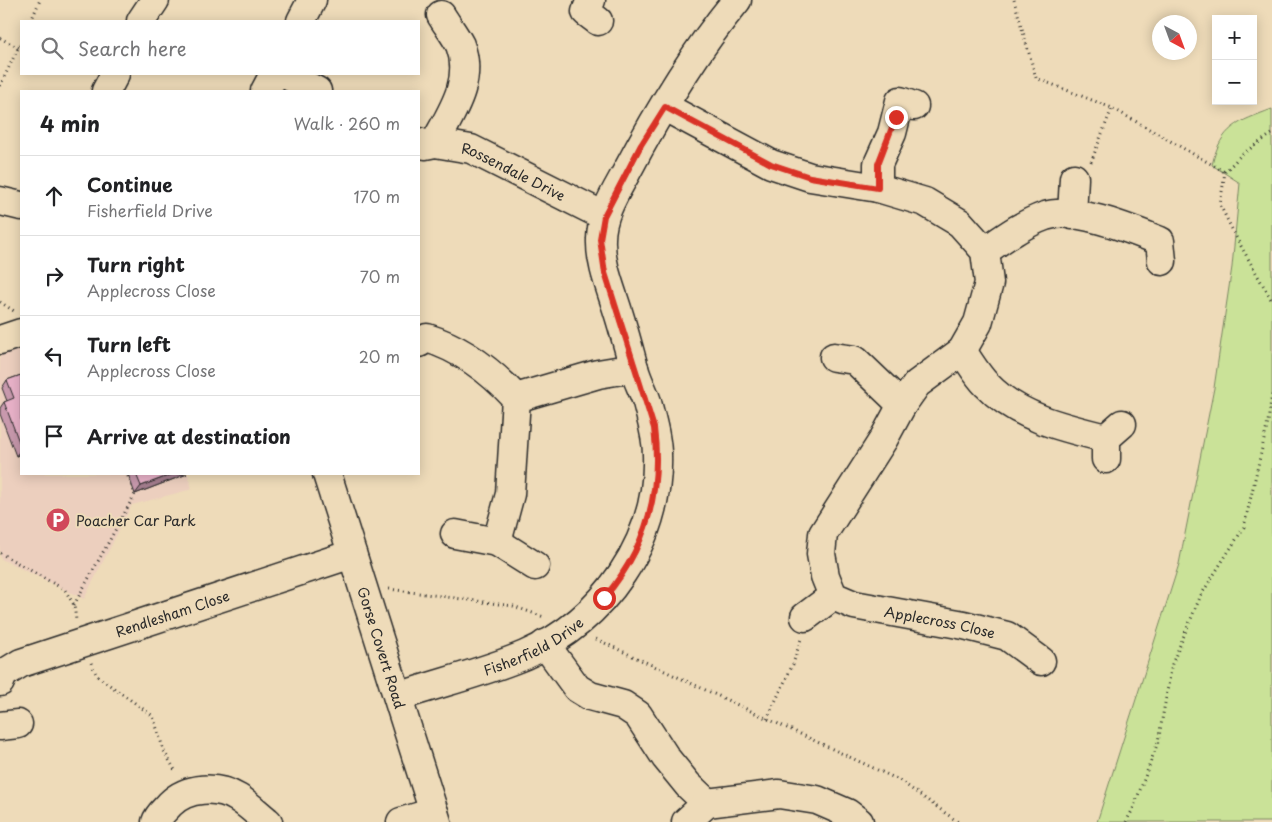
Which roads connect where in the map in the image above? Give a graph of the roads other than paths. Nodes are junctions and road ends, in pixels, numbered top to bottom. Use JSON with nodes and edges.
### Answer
{"nodes":[{"id":1,"x":155,"y":0,"type":"edge"},
{"id":2,"x":312,"y":0,"type":"edge"},
{"id":3,"x":737,"y":0,"type":"edge"},
{"id":4,"x":440,"y":12,"type":"edge"},
{"id":5,"x":143,"y":20,"type":"edge"},
{"id":6,"x":302,"y":20,"type":"edge"},
{"id":7,"x":114,"y":75,"type":"edge"},
{"id":8,"x":273,"y":75,"type":"edge"},
{"id":9,"x":287,"y":75,"type":"edge"},
{"id":10,"x":107,"y":90,"type":"edge"},
{"id":11,"x":266,"y":90,"type":"edge"},
{"id":12,"x":315,"y":90,"type":"edge"},
{"id":13,"x":914,"y":106,"type":"dead end"},
{"id":14,"x":665,"y":107,"type":"junction"},
{"id":15,"x":424,"y":146,"type":"edge"},
{"id":16,"x":1074,"y":178,"type":"road end"},
{"id":17,"x":878,"y":188,"type":"junction"},
{"id":18,"x":0,"y":201,"type":"edge"},
{"id":19,"x":20,"y":206,"type":"edge"},
{"id":20,"x":1072,"y":215,"type":"junction"},
{"id":21,"x":604,"y":216,"type":"junction"},
{"id":22,"x":985,"y":251,"type":"junction"},
{"id":23,"x":1162,"y":261,"type":"dead end"},
{"id":24,"x":19,"y":323,"type":"edge"},
{"id":25,"x":422,"y":335,"type":"edge"},
{"id":26,"x":0,"y":340,"type":"edge"},
{"id":27,"x":962,"y":351,"type":"junction"},
{"id":28,"x":834,"y":357,"type":"dead end"},
{"id":29,"x":634,"y":368,"type":"junction"},
{"id":30,"x":516,"y":398,"type":"junction"},
{"id":31,"x":902,"y":405,"type":"junction"},
{"id":32,"x":1111,"y":440,"type":"dead end"},
{"id":33,"x":327,"y":475,"type":"edge"},
{"id":34,"x":455,"y":534,"type":"dead end"},
{"id":35,"x":497,"y":542,"type":"junction"},
{"id":36,"x":352,"y":554,"type":"junction"},
{"id":37,"x":535,"y":566,"type":"dead end"},
{"id":38,"x":833,"y":596,"type":"junction"},
{"id":39,"x":805,"y":617,"type":"road end"},
{"id":40,"x":545,"y":644,"type":"junction"},
{"id":41,"x":1043,"y":664,"type":"dead end"},
{"id":42,"x":0,"y":682,"type":"edge"},
{"id":43,"x":398,"y":697,"type":"junction"},
{"id":44,"x":707,"y":804,"type":"junction"},
{"id":45,"x":436,"y":817,"type":"edge"},
{"id":46,"x":156,"y":822,"type":"edge"},
{"id":47,"x":268,"y":822,"type":"edge"},
{"id":48,"x":401,"y":822,"type":"edge"},
{"id":49,"x":686,"y":822,"type":"edge"},
{"id":50,"x":859,"y":822,"type":"edge"}],
"edges":[{"from":1,"to":5,"type":"street"},
{"from":2,"to":6,"type":"street"},
{"from":3,"to":14,"type":"street","name":"Fisherfield Drive"},
{"from":4,"to":15,"type":"street"},
{"from":7,"to":10,"type":"street"},
{"from":8,"to":11,"type":"street"},
{"from":9,"to":12,"type":"street"},
{"from":13,"to":17,"type":"street"},
{"from":14,"to":17,"type":"street"},
{"from":14,"to":21,"type":"street","name":"Fisherfield Drive"},
{"from":15,"to":21,"type":"street","name":"Rossendale Drive"},
{"from":16,"to":20,"type":"street"},
{"from":17,"to":22,"type":"street"},
{"from":18,"to":19,"type":"street"},
{"from":20,"to":22,"type":"street"},
{"from":20,"to":23,"type":"street"},
{"from":21,"to":29,"type":"street","name":"Fisherfield Drive"},
{"from":22,"to":27,"type":"street"},
{"from":24,"to":26,"type":"street"},
{"from":25,"to":30,"type":"street"},
{"from":27,"to":31,"type":"street"},
{"from":27,"to":32,"type":"street"},
{"from":28,"to":31,"type":"street"},
{"from":29,"to":30,"type":"street"},
{"from":29,"to":40,"type":"street","name":"Fisherfield Drive"},
{"from":30,"to":35,"type":"street"},
{"from":31,"to":38,"type":"street"},
{"from":33,"to":36,"type":"street","name":"Gorse Covert Road"},
{"from":34,"to":35,"type":"street"},
{"from":35,"to":37,"type":"street"},
{"from":36,"to":42,"type":"street","name":"Rendlesham Close"},
{"from":36,"to":43,"type":"street","name":"Gorse Covert Road"},
{"from":38,"to":39,"type":"street"},
{"from":38,"to":41,"type":"street","name":"Applecross Close"},
{"from":40,"to":43,"type":"street","name":"Fisherfield Drive"},
{"from":40,"to":44,"type":"street"},
{"from":43,"to":45,"type":"street","name":"Gorse Covert Road"},
{"from":44,"to":49,"type":"street"},
{"from":44,"to":50,"type":"street"},
{"from":45,"to":48,"type":"street"},
{"from":46,"to":47,"type":"street"}]}
